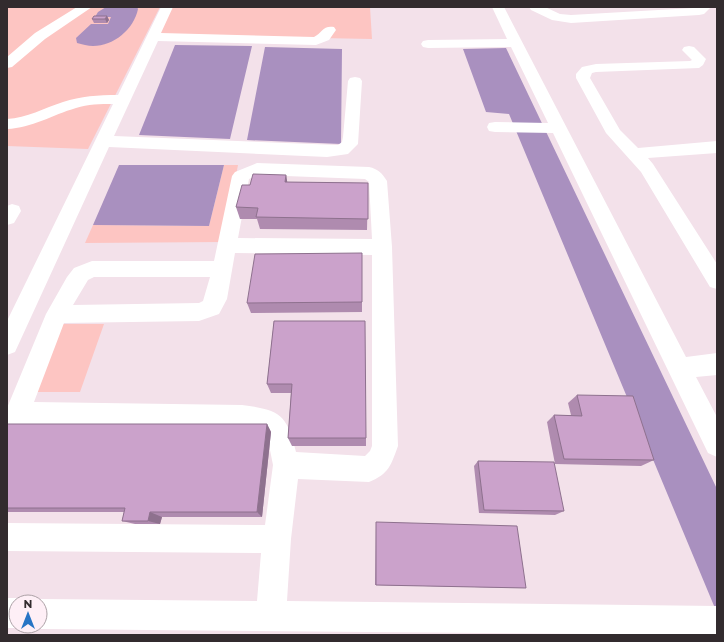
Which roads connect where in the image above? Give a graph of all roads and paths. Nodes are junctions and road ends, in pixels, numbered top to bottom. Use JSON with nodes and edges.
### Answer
{"nodes":[{"id":1,"x":86,"y":7,"type":"edge"},
{"id":2,"x":167,"y":7,"type":"edge"},
{"id":3,"x":498,"y":7,"type":"edge"},
{"id":4,"x":535,"y":7,"type":"edge"},
{"id":5,"x":705,"y":7,"type":"edge"},
{"id":6,"x":628,"y":11,"type":"edge"},
{"id":7,"x":329,"y":30,"type":"dead end"},
{"id":8,"x":152,"y":37,"type":"junction"},
{"id":9,"x":517,"y":43,"type":"junction"},
{"id":10,"x":428,"y":44,"type":"dead end"},
{"id":11,"x":688,"y":50,"type":"dead end"},
{"id":12,"x":7,"y":64,"type":"edge"},
{"id":13,"x":355,"y":81,"type":"dead end"},
{"id":14,"x":122,"y":100,"type":"junction"},
{"id":15,"x":7,"y":124,"type":"edge"},
{"id":16,"x":503,"y":127,"type":"dead end"},
{"id":17,"x":553,"y":128,"type":"junction"},
{"id":18,"x":103,"y":142,"type":"junction"},
{"id":19,"x":717,"y":147,"type":"edge"},
{"id":20,"x":633,"y":154,"type":"junction"},
{"id":21,"x":226,"y":245,"type":"junction"},
{"id":22,"x":382,"y":247,"type":"junction"},
{"id":23,"x":222,"y":268,"type":"junction"},
{"id":24,"x":717,"y":281,"type":"edge"},
{"id":25,"x":57,"y":314,"type":"junction"},
{"id":26,"x":7,"y":345,"type":"edge"},
{"id":27,"x":717,"y":364,"type":"edge"},
{"id":28,"x":679,"y":369,"type":"junction"},
{"id":29,"x":17,"y":414,"type":"junction"},
{"id":30,"x":7,"y":438,"type":"edge"},
{"id":31,"x":717,"y":444,"type":"edge"},
{"id":32,"x":286,"y":465,"type":"junction"},
{"id":33,"x":7,"y":537,"type":"edge"},
{"id":34,"x":277,"y":538,"type":"junction"},
{"id":35,"x":48,"y":614,"type":"edge"},
{"id":36,"x":271,"y":616,"type":"junction"},
{"id":37,"x":717,"y":621,"type":"edge"},
{"id":38,"x":461,"y":626,"type":"edge"}],
"edges":[{"from":1,"to":12,"type":"street"},
{"from":2,"to":8,"type":"street"},
{"from":3,"to":9,"type":"street"},
{"from":4,"to":6,"type":"street"},
{"from":5,"to":6,"type":"street"},
{"from":7,"to":8,"type":"street"},
{"from":8,"to":14,"type":"street"},
{"from":9,"to":10,"type":"street"},
{"from":9,"to":17,"type":"street"},
{"from":11,"to":20,"type":"street"},
{"from":13,"to":18,"type":"street"},
{"from":14,"to":15,"type":"street"},
{"from":14,"to":18,"type":"street"},
{"from":16,"to":17,"type":"street"},
{"from":17,"to":28,"type":"street"},
{"from":18,"to":26,"type":"street"},
{"from":19,"to":20,"type":"street"},
{"from":20,"to":24,"type":"street"},
{"from":21,"to":22,"type":"street"},
{"from":21,"to":22,"type":"street"},
{"from":21,"to":23,"type":"street"},
{"from":22,"to":32,"type":"street"},
{"from":23,"to":25,"type":"street"},
{"from":23,"to":25,"type":"street"},
{"from":25,"to":29,"type":"street"},
{"from":27,"to":28,"type":"street"},
{"from":28,"to":31,"type":"street"},
{"from":29,"to":30,"type":"street"},
{"from":29,"to":32,"type":"street"},
{"from":32,"to":34,"type":"street"},
{"from":33,"to":34,"type":"street"},
{"from":34,"to":36,"type":"street"},
{"from":35,"to":36,"type":"street"},
{"from":36,"to":38,"type":"street"},
{"from":37,"to":38,"type":"street"}]}
